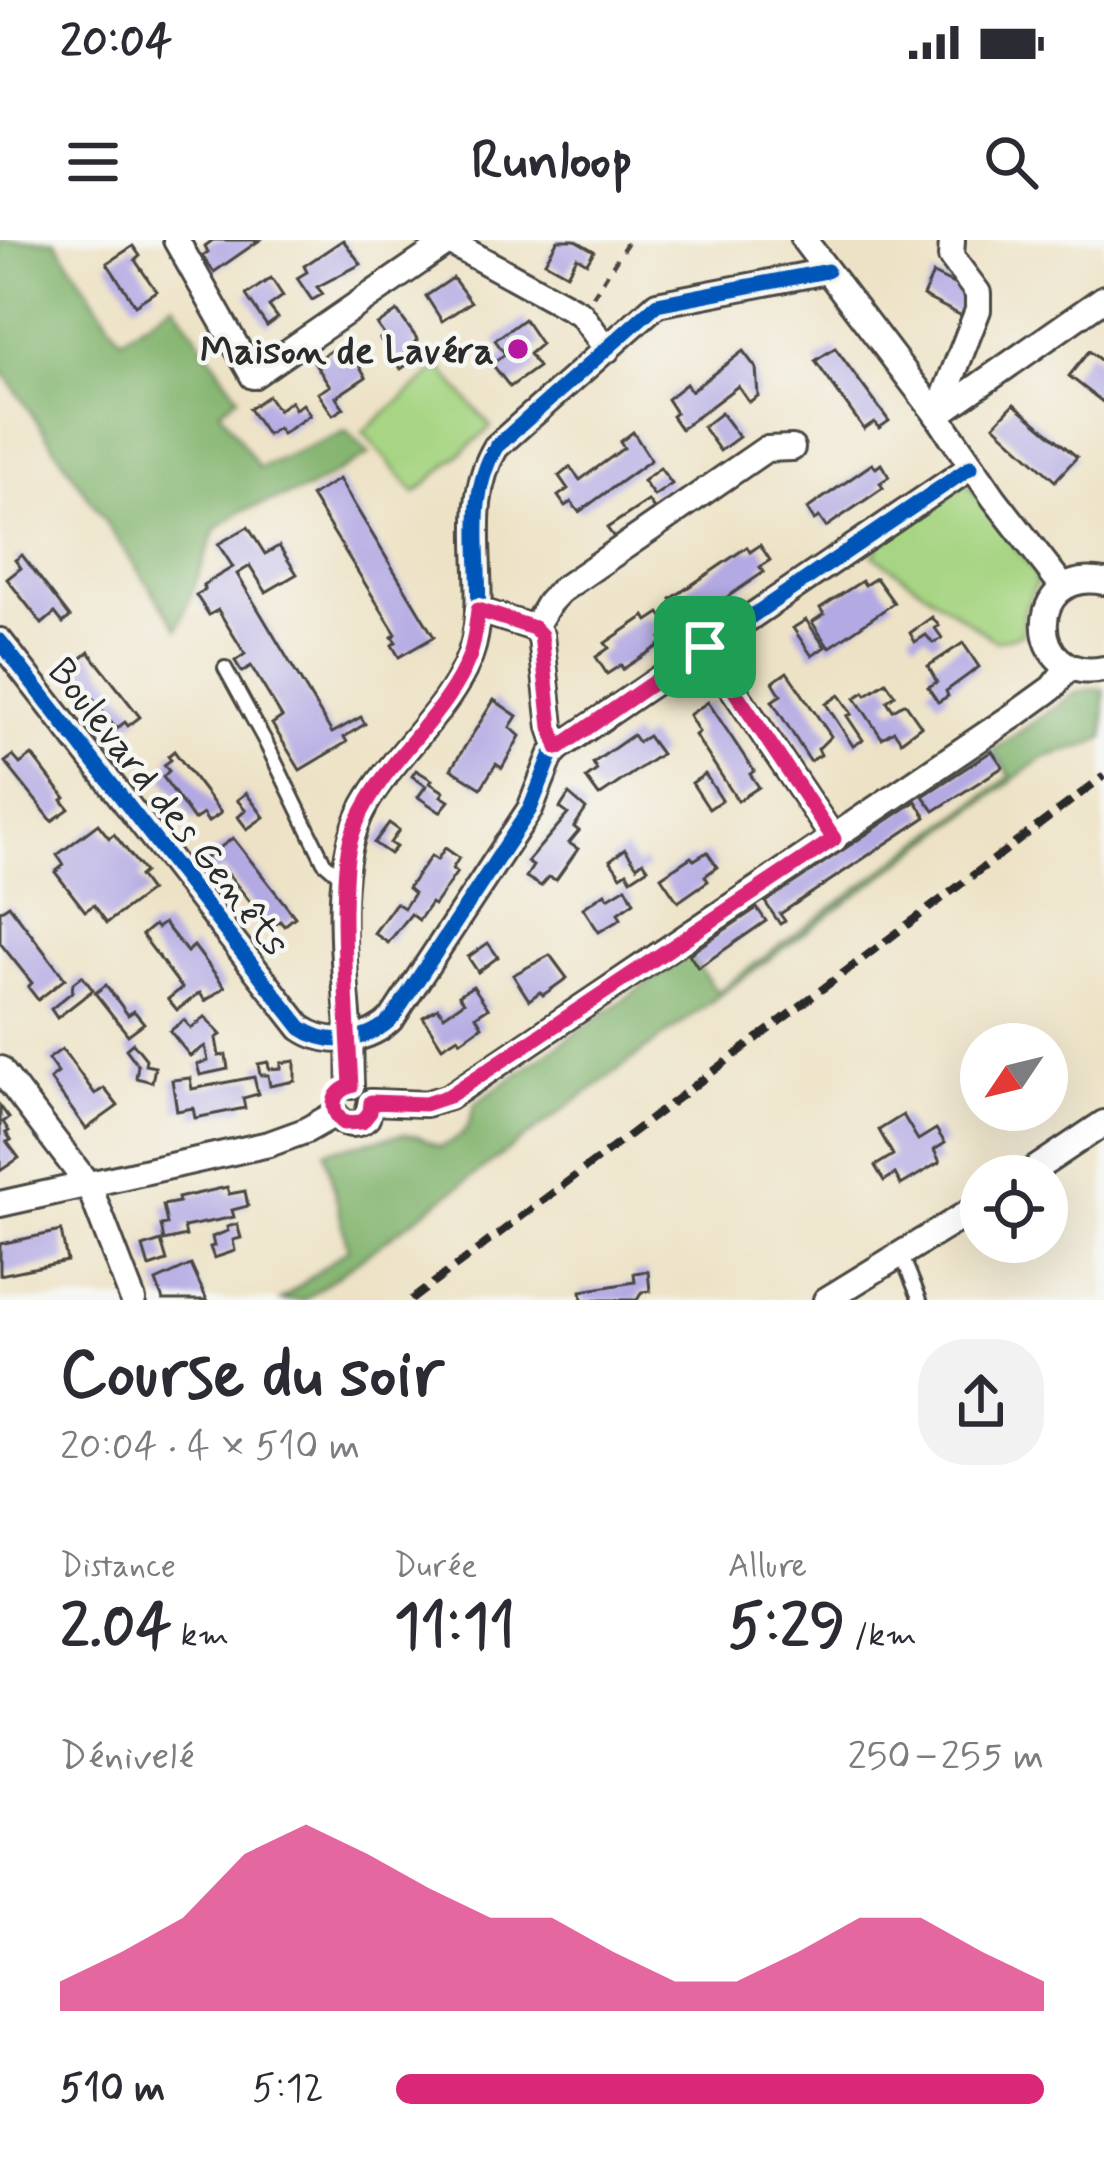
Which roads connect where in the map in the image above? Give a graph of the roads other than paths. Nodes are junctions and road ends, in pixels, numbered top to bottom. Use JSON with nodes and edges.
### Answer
{"nodes":[{"id":1,"x":176,"y":240,"type":"edge"},
{"id":2,"x":805,"y":240,"type":"edge"},
{"id":3,"x":952,"y":240,"type":"edge"},
{"id":4,"x":447,"y":241,"type":"edge"},
{"id":5,"x":827,"y":271,"type":"junction"},
{"id":6,"x":1104,"y":298,"type":"edge"},
{"id":7,"x":607,"y":350,"type":"junction"},
{"id":8,"x":937,"y":415,"type":"junction"},
{"id":9,"x":792,"y":448,"type":"dead end"},
{"id":10,"x":971,"y":467,"type":"junction"},
{"id":11,"x":1104,"y":582,"type":"edge"},
{"id":12,"x":1063,"y":587,"type":"junction"},
{"id":13,"x":478,"y":610,"type":"junction"},
{"id":14,"x":534,"y":628,"type":"junction"},
{"id":15,"x":0,"y":641,"type":"edge"},
{"id":16,"x":705,"y":647,"type":"junction"},
{"id":17,"x":1069,"y":666,"type":"junction"},
{"id":18,"x":226,"y":668,"type":"dead end"},
{"id":19,"x":1104,"y":669,"type":"edge"},
{"id":20,"x":558,"y":748,"type":"junction"},
{"id":21,"x":834,"y":839,"type":"junction"},
{"id":22,"x":345,"y":876,"type":"junction"},
{"id":23,"x":350,"y":1038,"type":"junction"},
{"id":24,"x":0,"y":1069,"type":"edge"},
{"id":25,"x":361,"y":1094,"type":"junction"},
{"id":26,"x":1104,"y":1123,"type":"edge"},
{"id":27,"x":1056,"y":1155,"type":"edge"},
{"id":28,"x":89,"y":1186,"type":"junction"},
{"id":29,"x":0,"y":1204,"type":"edge"},
{"id":30,"x":960,"y":1219,"type":"edge"},
{"id":31,"x":902,"y":1256,"type":"junction"},
{"id":32,"x":133,"y":1300,"type":"edge"},
{"id":33,"x":826,"y":1300,"type":"edge"},
{"id":34,"x":920,"y":1300,"type":"edge"}],
"edges":[{"from":1,"to":4,"type":"street"},
{"from":2,"to":5,"type":"street"},
{"from":3,"to":8,"type":"street"},
{"from":4,"to":7,"type":"street"},
{"from":5,"to":7,"type":"street"},
{"from":5,"to":8,"type":"street"},
{"from":6,"to":8,"type":"street"},
{"from":7,"to":13,"type":"street"},
{"from":8,"to":10,"type":"street"},
{"from":9,"to":14,"type":"street"},
{"from":10,"to":12,"type":"street"},
{"from":10,"to":16,"type":"street"},
{"from":11,"to":12,"type":"street"},
{"from":12,"to":17,"type":"street"},
{"from":13,"to":14,"type":"street"},
{"from":13,"to":22,"type":"street"},
{"from":14,"to":20,"type":"street"},
{"from":15,"to":23,"type":"street","name":"Boulevard des Genêts"},
{"from":16,"to":20,"type":"street"},
{"from":16,"to":21,"type":"street"},
{"from":17,"to":19,"type":"street"},
{"from":17,"to":21,"type":"street"},
{"from":18,"to":22,"type":"lane"},
{"from":20,"to":23,"type":"street"},
{"from":21,"to":25,"type":"street"},
{"from":22,"to":23,"type":"street"},
{"from":23,"to":25,"type":"street"},
{"from":24,"to":28,"type":"street"},
{"from":25,"to":28,"type":"street"},
{"from":26,"to":27,"type":"street"},
{"from":28,"to":29,"type":"street"},
{"from":28,"to":32,"type":"street"},
{"from":30,"to":31,"type":"street"},
{"from":31,"to":33,"type":"street"},
{"from":31,"to":34,"type":"lane"}]}
